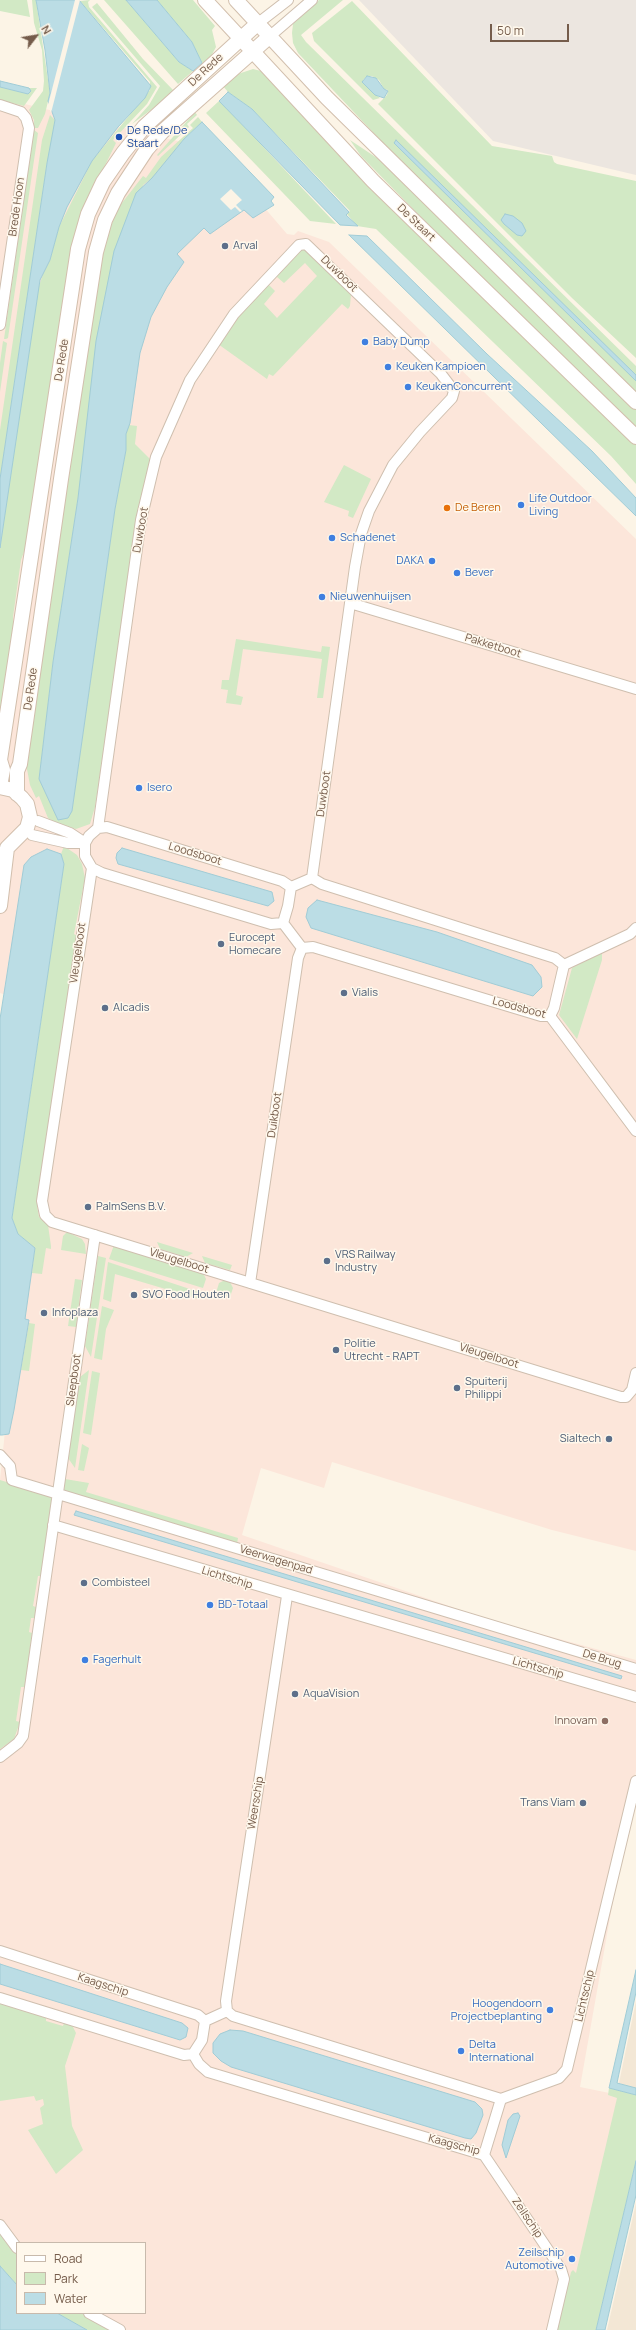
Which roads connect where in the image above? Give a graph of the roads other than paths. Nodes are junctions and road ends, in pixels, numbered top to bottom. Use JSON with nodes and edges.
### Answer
{"nodes":[{"id":1,"x":205,"y":0,"type":"edge"},
{"id":2,"x":236,"y":0,"type":"edge"},
{"id":3,"x":288,"y":0,"type":"edge"},
{"id":4,"x":312,"y":0,"type":"edge"},
{"id":5,"x":257,"y":24,"type":"junction"},
{"id":6,"x":269,"y":37,"type":"junction"},
{"id":7,"x":240,"y":40,"type":"junction"},
{"id":8,"x":251,"y":52,"type":"junction"},
{"id":9,"x":0,"y":105,"type":"edge"},
{"id":10,"x":0,"y":325,"type":"edge"},
{"id":11,"x":636,"y":402,"type":"edge"},
{"id":12,"x":636,"y":437,"type":"edge"},
{"id":13,"x":350,"y":603,"type":"junction"},
{"id":14,"x":636,"y":689,"type":"edge"},
{"id":15,"x":0,"y":760,"type":"edge"},
{"id":16,"x":0,"y":787,"type":"edge"},
{"id":17,"x":21,"y":792,"type":"junction"},
{"id":18,"x":34,"y":819,"type":"junction"},
{"id":19,"x":98,"y":828,"type":"junction"},
{"id":20,"x":32,"y":835,"type":"junction"},
{"id":21,"x":85,"y":843,"type":"junction"},
{"id":22,"x":7,"y":847,"type":"edge"},
{"id":23,"x":92,"y":868,"type":"junction"},
{"id":24,"x":312,"y":878,"type":"junction"},
{"id":25,"x":291,"y":887,"type":"junction"},
{"id":26,"x":0,"y":906,"type":"edge"},
{"id":27,"x":283,"y":923,"type":"junction"},
{"id":28,"x":636,"y":928,"type":"edge"},
{"id":29,"x":302,"y":948,"type":"junction"},
{"id":30,"x":564,"y":965,"type":"junction"},
{"id":31,"x":550,"y":1016,"type":"junction"},
{"id":32,"x":636,"y":1131,"type":"edge"},
{"id":33,"x":95,"y":1235,"type":"junction"},
{"id":34,"x":250,"y":1283,"type":"junction"},
{"id":35,"x":636,"y":1373,"type":"edge"},
{"id":36,"x":0,"y":1455,"type":"edge"},
{"id":37,"x":58,"y":1493,"type":"junction"},
{"id":38,"x":53,"y":1525,"type":"junction"},
{"id":39,"x":287,"y":1596,"type":"junction"},
{"id":40,"x":567,"y":1648,"type":"joint"},
{"id":41,"x":636,"y":1669,"type":"edge"},
{"id":42,"x":636,"y":1697,"type":"edge"},
{"id":43,"x":0,"y":1757,"type":"edge"},
{"id":44,"x":636,"y":1781,"type":"edge"},
{"id":45,"x":0,"y":1951,"type":"edge"},
{"id":46,"x":0,"y":1998,"type":"edge"},
{"id":47,"x":227,"y":2011,"type":"junction"},
{"id":48,"x":205,"y":2021,"type":"junction"},
{"id":49,"x":194,"y":2054,"type":"junction"},
{"id":50,"x":501,"y":2099,"type":"junction"},
{"id":51,"x":484,"y":2155,"type":"junction"},
{"id":52,"x":0,"y":2225,"type":"edge"},
{"id":53,"x":16,"y":2247,"type":"edge"},
{"id":54,"x":91,"y":2314,"type":"edge"},
{"id":55,"x":120,"y":2330,"type":"edge"},
{"id":56,"x":552,"y":2330,"type":"edge"}],
"edges":[{"from":1,"to":7,"type":"main road","name":"De Staart"},
{"from":2,"to":5,"type":"main road"},
{"from":3,"to":5,"type":"street"},
{"from":4,"to":6,"type":"street"},
{"from":5,"to":6,"type":"main road"},
{"from":5,"to":7,"type":"main road","name":"De Rede"},
{"from":6,"to":8,"type":"main road","name":"De Rede"},
{"from":6,"to":11,"type":"main road"},
{"from":7,"to":8,"type":"main road","name":"De Staart"},
{"from":7,"to":15,"type":"main road","name":"De Rede"},
{"from":8,"to":12,"type":"main road","name":"De Staart"},
{"from":8,"to":17,"type":"main road","name":"De Rede"},
{"from":9,"to":10,"type":"street","name":"Brede Hoon"},
{"from":13,"to":14,"type":"street","name":"Pakketboot"},
{"from":13,"to":19,"type":"street","name":"Duwboot"},
{"from":13,"to":24,"type":"street","name":"Duwboot"},
{"from":15,"to":16,"type":"main road","name":"De Rede"},
{"from":16,"to":17,"type":"main road"},
{"from":17,"to":18,"type":"main road"},
{"from":18,"to":20,"type":"main road"},
{"from":18,"to":21,"type":"street"},
{"from":18,"to":22,"type":"main road"},
{"from":19,"to":21,"type":"street"},
{"from":19,"to":25,"type":"street","name":"Loodsboot"},
{"from":20,"to":21,"type":"street"},
{"from":20,"to":22,"type":"main road"},
{"from":21,"to":23,"type":"street"},
{"from":22,"to":26,"type":"main road"},
{"from":23,"to":27,"type":"street"},
{"from":23,"to":33,"type":"street","name":"Vleugelboot"},
{"from":24,"to":25,"type":"street"},
{"from":24,"to":30,"type":"street"},
{"from":25,"to":27,"type":"street"},
{"from":27,"to":29,"type":"street"},
{"from":28,"to":30,"type":"street"},
{"from":29,"to":31,"type":"street","name":"Loodsboot"},
{"from":29,"to":34,"type":"street","name":"Duikboot"},
{"from":30,"to":31,"type":"street","name":"Loodsboot"},
{"from":31,"to":32,"type":"street"},
{"from":33,"to":34,"type":"street","name":"Vleugelboot"},
{"from":33,"to":37,"type":"street","name":"Sleepboot"},
{"from":34,"to":35,"type":"street","name":"Vleugelboot"},
{"from":36,"to":37,"type":"street","name":"Veerwagenpad"},
{"from":37,"to":38,"type":"street","name":"Sleepboot"},
{"from":37,"to":40,"type":"street","name":"Veerwagenpad"},
{"from":38,"to":39,"type":"street","name":"Lichtschip"},
{"from":38,"to":43,"type":"street"},
{"from":39,"to":42,"type":"street","name":"Lichtschip"},
{"from":39,"to":47,"type":"street","name":"Weerschip"},
{"from":40,"to":41,"type":"street","name":"De Brug"},
{"from":44,"to":50,"type":"street","name":"Lichtschip"},
{"from":45,"to":48,"type":"street","name":"Kaagschip"},
{"from":46,"to":49,"type":"street"},
{"from":47,"to":48,"type":"street"},
{"from":47,"to":50,"type":"street"},
{"from":48,"to":49,"type":"street"},
{"from":49,"to":51,"type":"street","name":"Kaagschip"},
{"from":50,"to":51,"type":"street","name":"Kaagschip"},
{"from":51,"to":56,"type":"street","name":"Zeilschip"},
{"from":52,"to":53,"type":"street"},
{"from":54,"to":55,"type":"street"}]}
